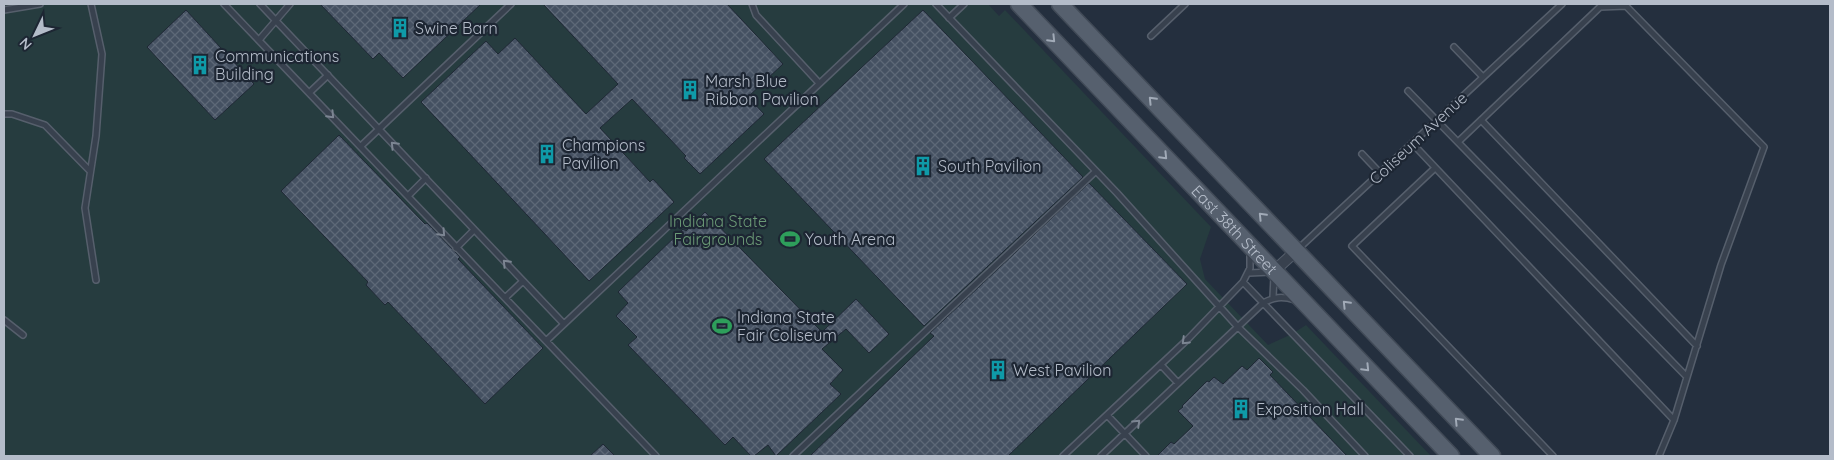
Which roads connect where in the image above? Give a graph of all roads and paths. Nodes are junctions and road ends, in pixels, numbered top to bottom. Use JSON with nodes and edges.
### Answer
{"nodes":[{"id":1,"x":40,"y":4,"type":"edge"},
{"id":2,"x":91,"y":4,"type":"edge"},
{"id":3,"x":224,"y":4,"type":"edge"},
{"id":4,"x":260,"y":4,"type":"edge"},
{"id":5,"x":290,"y":4,"type":"edge"},
{"id":6,"x":511,"y":4,"type":"edge"},
{"id":7,"x":752,"y":4,"type":"edge"},
{"id":8,"x":936,"y":4,"type":"edge"},
{"id":9,"x":964,"y":4,"type":"edge"},
{"id":10,"x":1018,"y":4,"type":"edge"},
{"id":11,"x":1060,"y":4,"type":"edge"},
{"id":12,"x":1185,"y":4,"type":"edge"},
{"id":13,"x":1562,"y":4,"type":"edge"},
{"id":14,"x":901,"y":5,"type":"edge"},
{"id":15,"x":4,"y":10,"type":"edge"},
{"id":16,"x":949,"y":18,"type":"junction"},
{"id":17,"x":276,"y":21,"type":"junction"},
{"id":18,"x":1151,"y":36,"type":"dead end"},
{"id":19,"x":259,"y":40,"type":"junction"},
{"id":20,"x":1454,"y":47,"type":"dead end"},
{"id":21,"x":328,"y":75,"type":"junction"},
{"id":22,"x":1483,"y":77,"type":"junction"},
{"id":23,"x":819,"y":83,"type":"junction"},
{"id":24,"x":1408,"y":90,"type":"dead end"},
{"id":25,"x":310,"y":93,"type":"junction"},
{"id":26,"x":4,"y":114,"type":"edge"},
{"id":27,"x":1437,"y":120,"type":"junction"},
{"id":28,"x":1481,"y":120,"type":"junction"},
{"id":29,"x":379,"y":129,"type":"junction"},
{"id":30,"x":1458,"y":142,"type":"junction"},
{"id":31,"x":1412,"y":143,"type":"junction"},
{"id":32,"x":361,"y":146,"type":"junction"},
{"id":33,"x":1362,"y":154,"type":"dead end"},
{"id":34,"x":1435,"y":168,"type":"junction"},
{"id":35,"x":90,"y":171,"type":"junction"},
{"id":36,"x":1096,"y":171,"type":"junction"},
{"id":37,"x":1380,"y":173,"type":"junction"},
{"id":38,"x":426,"y":178,"type":"junction"},
{"id":39,"x":408,"y":196,"type":"junction"},
{"id":40,"x":474,"y":230,"type":"junction"},
{"id":41,"x":1243,"y":238,"type":"junction"},
{"id":42,"x":456,"y":248,"type":"junction"},
{"id":43,"x":1296,"y":251,"type":"junction"},
{"id":44,"x":1274,"y":271,"type":"junction"},
{"id":45,"x":1249,"y":273,"type":"junction"},
{"id":46,"x":96,"y":280,"type":"dead end"},
{"id":47,"x":523,"y":281,"type":"junction"},
{"id":48,"x":1243,"y":282,"type":"junction"},
{"id":49,"x":1273,"y":297,"type":"junction"},
{"id":50,"x":505,"y":298,"type":"junction"},
{"id":51,"x":1263,"y":303,"type":"junction"},
{"id":52,"x":1220,"y":306,"type":"junction"},
{"id":53,"x":1308,"y":307,"type":"junction"},
{"id":54,"x":4,"y":320,"type":"edge"},
{"id":55,"x":564,"y":324,"type":"junction"},
{"id":56,"x":1238,"y":326,"type":"junction"},
{"id":57,"x":23,"y":335,"type":"dead end"},
{"id":58,"x":546,"y":340,"type":"junction"},
{"id":59,"x":1697,"y":346,"type":"junction"},
{"id":60,"x":1161,"y":365,"type":"junction"},
{"id":61,"x":1687,"y":377,"type":"junction"},
{"id":62,"x":1178,"y":383,"type":"junction"},
{"id":63,"x":1107,"y":416,"type":"junction"},
{"id":64,"x":1674,"y":420,"type":"junction"},
{"id":65,"x":1125,"y":434,"type":"junction"},
{"id":66,"x":656,"y":456,"type":"edge"},
{"id":67,"x":793,"y":456,"type":"edge"},
{"id":68,"x":1063,"y":456,"type":"edge"},
{"id":69,"x":1101,"y":456,"type":"edge"},
{"id":70,"x":1146,"y":456,"type":"edge"},
{"id":71,"x":1365,"y":456,"type":"edge"},
{"id":72,"x":1410,"y":456,"type":"edge"},
{"id":73,"x":1451,"y":456,"type":"edge"},
{"id":74,"x":1492,"y":456,"type":"edge"},
{"id":75,"x":1553,"y":456,"type":"edge"},
{"id":76,"x":1659,"y":456,"type":"edge"}],
"edges":[{"from":1,"to":15,"type":"lane"},
{"from":2,"to":35,"type":"lane"},
{"from":3,"to":19,"type":"lane"},
{"from":4,"to":17,"type":"lane"},
{"from":5,"to":17,"type":"lane"},
{"from":6,"to":29,"type":"lane"},
{"from":7,"to":23,"type":"lane"},
{"from":8,"to":16,"type":"lane"},
{"from":9,"to":16,"type":"lane"},
{"from":10,"to":41,"type":"main road","name":"East 38th Street","one_way":true},
{"from":43,"to":11,"type":"main road","name":"East 38th Street","one_way":true},
{"from":12,"to":18,"type":"lane"},
{"from":13,"to":22,"type":"lane","name":"Coliseum Avenue"},
{"from":14,"to":23,"type":"lane"},
{"from":16,"to":36,"type":"lane"},
{"from":17,"to":19,"type":"lane"},
{"from":17,"to":21,"type":"lane"},
{"from":19,"to":25,"type":"lane"},
{"from":20,"to":22,"type":"lane"},
{"from":21,"to":25,"type":"lane"},
{"from":21,"to":29,"type":"lane"},
{"from":22,"to":27,"type":"lane","name":"Coliseum Avenue"},
{"from":23,"to":55,"type":"lane"},
{"from":24,"to":27,"type":"lane"},
{"from":25,"to":32,"type":"lane","one_way":true},
{"from":26,"to":35,"type":"lane"},
{"from":27,"to":30,"type":"lane"},
{"from":27,"to":31,"type":"lane","name":"Coliseum Avenue"},
{"from":28,"to":30,"type":"lane"},
{"from":28,"to":59,"type":"lane"},
{"from":28,"to":59,"type":"lane"},
{"from":29,"to":32,"type":"lane"},
{"from":38,"to":29,"type":"lane","one_way":true},
{"from":30,"to":61,"type":"lane"},
{"from":31,"to":34,"type":"lane"},
{"from":31,"to":37,"type":"lane","name":"Coliseum Avenue"},
{"from":32,"to":39,"type":"lane"},
{"from":33,"to":37,"type":"lane"},
{"from":34,"to":64,"type":"lane"},
{"from":34,"to":75,"type":"lane"},
{"from":35,"to":46,"type":"lane"},
{"from":36,"to":52,"type":"lane"},
{"from":36,"to":67,"type":"lane"},
{"from":37,"to":43,"type":"lane","name":"Coliseum Avenue"},
{"from":38,"to":39,"type":"lane"},
{"from":38,"to":40,"type":"lane"},
{"from":39,"to":42,"type":"lane","one_way":true},
{"from":40,"to":42,"type":"lane"},
{"from":47,"to":40,"type":"lane","one_way":true},
{"from":41,"to":44,"type":"main road","name":"East 38th Street"},
{"from":41,"to":45,"type":"lane"},
{"from":42,"to":50,"type":"lane"},
{"from":43,"to":44,"type":"street","name":"Coliseum Avenue"},
{"from":74,"to":43,"type":"main road","name":"East 38th Street","one_way":true},
{"from":44,"to":45,"type":"lane"},
{"from":44,"to":49,"type":"lane"},
{"from":44,"to":53,"type":"main road","name":"East 38th Street"},
{"from":45,"to":48,"type":"lane"},
{"from":47,"to":50,"type":"lane"},
{"from":47,"to":55,"type":"lane"},
{"from":48,"to":51,"type":"lane"},
{"from":48,"to":52,"type":"lane"},
{"from":49,"to":51,"type":"lane"},
{"from":49,"to":53,"type":"lane"},
{"from":50,"to":58,"type":"lane"},
{"from":51,"to":56,"type":"lane"},
{"from":51,"to":72,"type":"lane"},
{"from":52,"to":56,"type":"lane"},
{"from":52,"to":60,"type":"lane","one_way":true},
{"from":53,"to":73,"type":"main road","name":"East 38th Street","one_way":true},
{"from":54,"to":57,"type":"lane"},
{"from":55,"to":58,"type":"lane"},
{"from":56,"to":62,"type":"lane"},
{"from":56,"to":71,"type":"lane"},
{"from":58,"to":66,"type":"lane"},
{"from":59,"to":61,"type":"lane"},
{"from":60,"to":62,"type":"lane"},
{"from":60,"to":63,"type":"lane"},
{"from":61,"to":64,"type":"lane"},
{"from":65,"to":62,"type":"lane","one_way":true},
{"from":63,"to":65,"type":"lane"},
{"from":63,"to":68,"type":"lane"},
{"from":64,"to":76,"type":"lane"},
{"from":65,"to":69,"type":"lane"},
{"from":65,"to":70,"type":"lane"}]}
